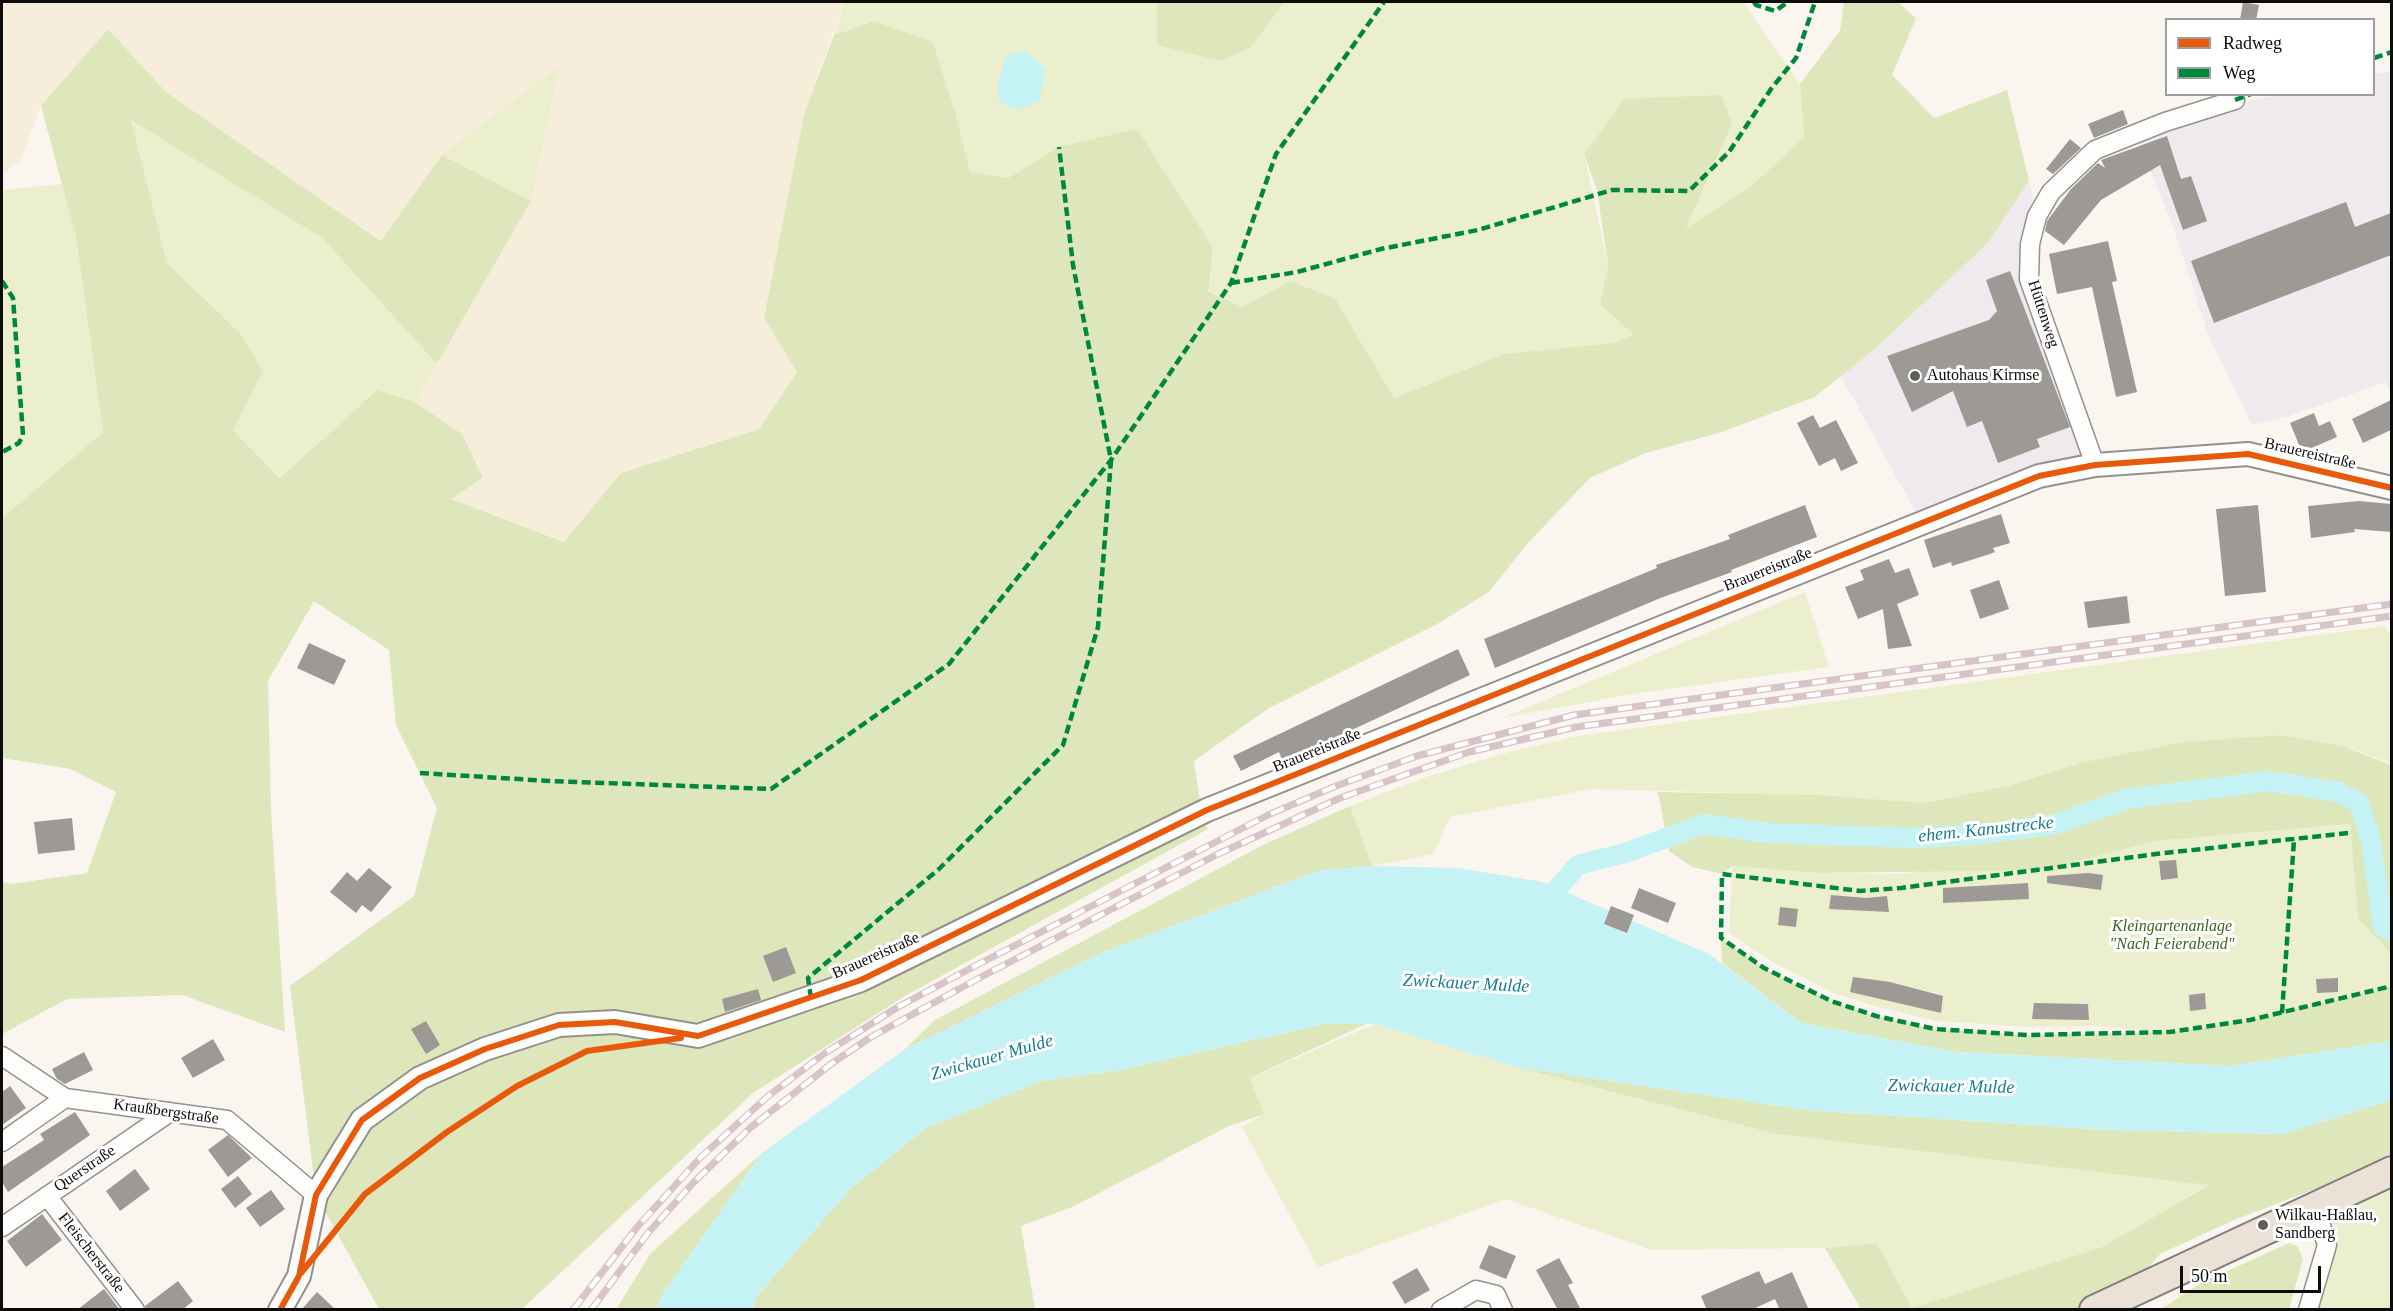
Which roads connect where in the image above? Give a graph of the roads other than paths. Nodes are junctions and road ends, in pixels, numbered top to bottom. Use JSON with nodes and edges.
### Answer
{"nodes":[{"id":1,"x":2235,"y":99,"type":"dead end"},
{"id":2,"x":2095,"y":465,"type":"junction"},
{"id":3,"x":2391,"y":488,"type":"edge"},
{"id":4,"x":2,"y":1056,"type":"edge"},
{"id":5,"x":65,"y":1098,"type":"junction"},
{"id":6,"x":170,"y":1112,"type":"junction"},
{"id":7,"x":2,"y":1142,"type":"edge"},
{"id":8,"x":2391,"y":1171,"type":"edge"},
{"id":9,"x":316,"y":1195,"type":"junction"},
{"id":10,"x":47,"y":1196,"type":"junction"},
{"id":11,"x":2315,"y":1207,"type":"junction"},
{"id":12,"x":2,"y":1227,"type":"edge"},
{"id":13,"x":135,"y":1310,"type":"edge"},
{"id":14,"x":280,"y":1310,"type":"edge"},
{"id":15,"x":1441,"y":1310,"type":"edge"},
{"id":16,"x":1503,"y":1310,"type":"edge"},
{"id":17,"x":2094,"y":1310,"type":"edge"},
{"id":18,"x":2308,"y":1310,"type":"edge"}],
"edges":[{"from":1,"to":2,"type":"street","name":"Hüttenweg"},
{"from":2,"to":3,"type":"street","name":"Brauereistraße"},
{"from":2,"to":9,"type":"street","name":"Brauereistraße"},
{"from":4,"to":5,"type":"street","name":"Kraußbergstraße"},
{"from":5,"to":6,"type":"street","name":"Kraußbergstraße"},
{"from":5,"to":7,"type":"street"},
{"from":6,"to":9,"type":"street","name":"Kraußbergstraße"},
{"from":6,"to":10,"type":"street","name":"Querstraße"},
{"from":8,"to":11,"type":"main road"},
{"from":9,"to":14,"type":"street","name":"Brauereistraße"},
{"from":10,"to":12,"type":"street","name":"Querstraße"},
{"from":10,"to":13,"type":"street","name":"Fleischerstraße"},
{"from":11,"to":17,"type":"main road"},
{"from":11,"to":18,"type":"street"},
{"from":15,"to":16,"type":"street"}]}
